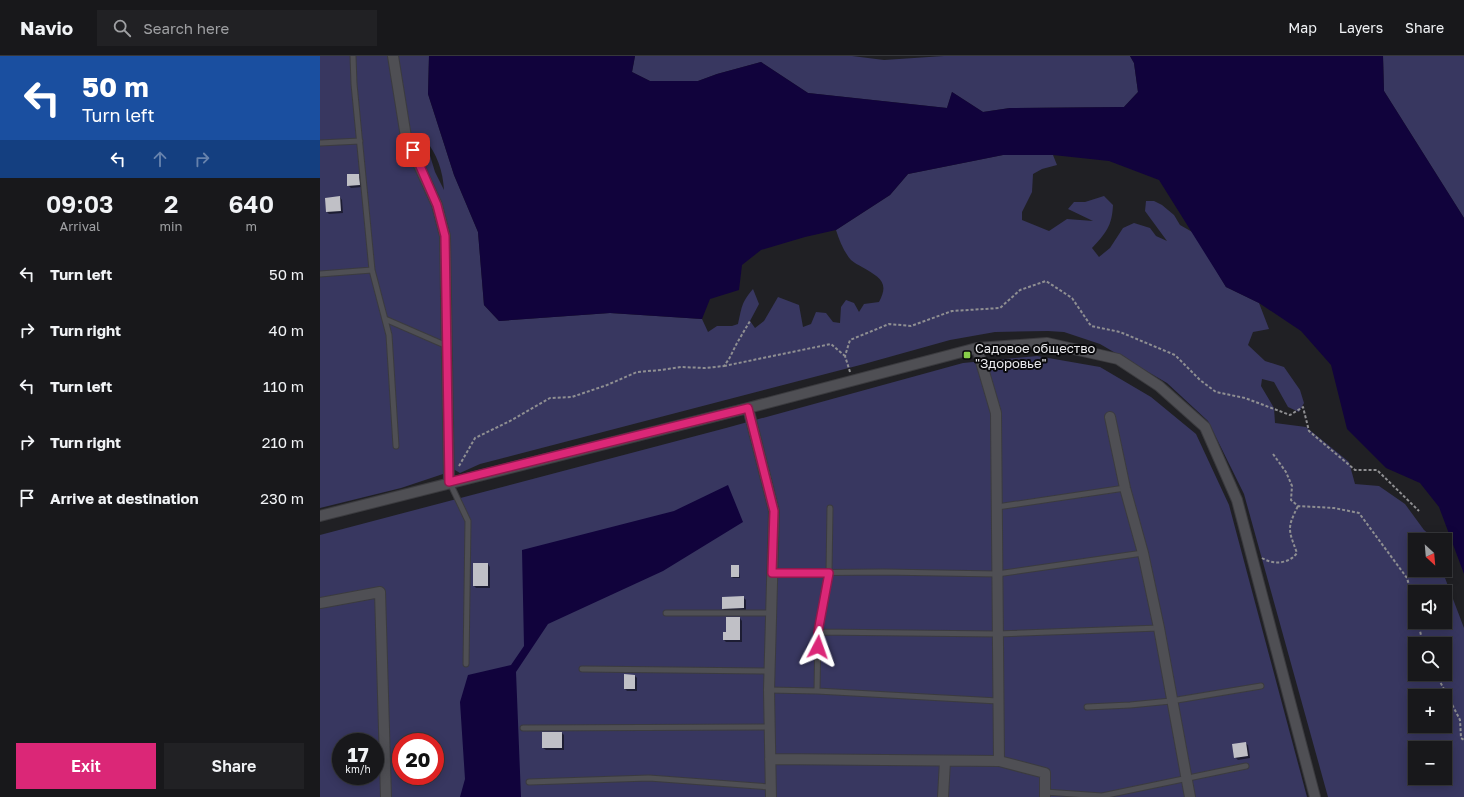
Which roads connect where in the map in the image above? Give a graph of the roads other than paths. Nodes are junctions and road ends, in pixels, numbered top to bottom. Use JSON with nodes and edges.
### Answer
{"nodes":[{"id":1,"x":353,"y":56,"type":"edge"},
{"id":2,"x":393,"y":56,"type":"edge"},
{"id":3,"x":360,"y":140,"type":"junction"},
{"id":4,"x":320,"y":143,"type":"edge"},
{"id":5,"x":372,"y":270,"type":"junction"},
{"id":6,"x":320,"y":274,"type":"edge"},
{"id":7,"x":385,"y":319,"type":"junction"},
{"id":8,"x":447,"y":346,"type":"junction"},
{"id":9,"x":977,"y":348,"type":"junction"},
{"id":10,"x":748,"y":408,"type":"junction"},
{"id":11,"x":1110,"y":417,"type":"dead end"},
{"id":12,"x":396,"y":446,"type":"dead end"},
{"id":13,"x":449,"y":482,"type":"junction"},
{"id":14,"x":1124,"y":488,"type":"junction"},
{"id":15,"x":997,"y":507,"type":"junction"},
{"id":16,"x":830,"y":508,"type":"dead end"},
{"id":17,"x":320,"y":516,"type":"edge"},
{"id":18,"x":1143,"y":553,"type":"junction"},
{"id":19,"x":772,"y":573,"type":"junction"},
{"id":20,"x":829,"y":573,"type":"junction"},
{"id":21,"x":997,"y":574,"type":"junction"},
{"id":22,"x":320,"y":603,"type":"edge"},
{"id":23,"x":666,"y":612,"type":"dead end"},
{"id":24,"x":771,"y":612,"type":"junction"},
{"id":25,"x":1159,"y":628,"type":"junction"},
{"id":26,"x":818,"y":632,"type":"junction"},
{"id":27,"x":998,"y":634,"type":"junction"},
{"id":28,"x":466,"y":664,"type":"dead end"},
{"id":29,"x":582,"y":670,"type":"dead end"},
{"id":30,"x":769,"y":671,"type":"junction"},
{"id":31,"x":1261,"y":686,"type":"dead end"},
{"id":32,"x":769,"y":690,"type":"junction"},
{"id":33,"x":817,"y":691,"type":"junction"},
{"id":34,"x":1171,"y":701,"type":"junction"},
{"id":35,"x":998,"y":702,"type":"junction"},
{"id":36,"x":1087,"y":707,"type":"dead end"},
{"id":37,"x":770,"y":727,"type":"junction"},
{"id":38,"x":524,"y":728,"type":"dead end"},
{"id":39,"x":770,"y":759,"type":"junction"},
{"id":40,"x":945,"y":761,"type":"junction"},
{"id":41,"x":999,"y":761,"type":"junction"},
{"id":42,"x":1246,"y":766,"type":"dead end"},
{"id":43,"x":1186,"y":778,"type":"junction"},
{"id":44,"x":529,"y":782,"type":"dead end"},
{"id":45,"x":770,"y":792,"type":"edge"},
{"id":46,"x":1045,"y":795,"type":"edge"},
{"id":47,"x":386,"y":797,"type":"edge"},
{"id":48,"x":943,"y":797,"type":"edge"},
{"id":49,"x":1190,"y":797,"type":"edge"},
{"id":50,"x":1315,"y":797,"type":"edge"}],
"edges":[{"from":1,"to":3,"type":"lane"},
{"from":2,"to":8,"type":"street"},
{"from":3,"to":4,"type":"lane"},
{"from":3,"to":5,"type":"lane"},
{"from":5,"to":6,"type":"lane"},
{"from":5,"to":7,"type":"lane"},
{"from":7,"to":8,"type":"lane"},
{"from":7,"to":12,"type":"lane"},
{"from":8,"to":13,"type":"street"},
{"from":9,"to":10,"type":"street"},
{"from":9,"to":15,"type":"street"},
{"from":9,"to":50,"type":"street"},
{"from":10,"to":13,"type":"street"},
{"from":10,"to":19,"type":"street"},
{"from":11,"to":14,"type":"street"},
{"from":13,"to":17,"type":"street"},
{"from":13,"to":28,"type":"lane"},
{"from":14,"to":15,"type":"lane"},
{"from":14,"to":18,"type":"street"},
{"from":15,"to":21,"type":"street"},
{"from":16,"to":20,"type":"lane"},
{"from":18,"to":21,"type":"lane"},
{"from":18,"to":25,"type":"street"},
{"from":19,"to":20,"type":"lane"},
{"from":19,"to":24,"type":"street"},
{"from":20,"to":21,"type":"lane"},
{"from":20,"to":26,"type":"lane"},
{"from":21,"to":27,"type":"street"},
{"from":22,"to":47,"type":"street"},
{"from":23,"to":24,"type":"lane"},
{"from":24,"to":30,"type":"street"},
{"from":25,"to":27,"type":"lane"},
{"from":25,"to":34,"type":"street"},
{"from":26,"to":27,"type":"lane"},
{"from":26,"to":33,"type":"lane"},
{"from":27,"to":35,"type":"street"},
{"from":29,"to":30,"type":"lane"},
{"from":30,"to":32,"type":"street"},
{"from":31,"to":34,"type":"lane"},
{"from":32,"to":33,"type":"lane"},
{"from":32,"to":37,"type":"street"},
{"from":33,"to":35,"type":"lane"},
{"from":34,"to":36,"type":"lane"},
{"from":34,"to":43,"type":"street"},
{"from":35,"to":41,"type":"street"},
{"from":37,"to":38,"type":"lane"},
{"from":37,"to":39,"type":"street"},
{"from":39,"to":40,"type":"street"},
{"from":39,"to":45,"type":"street"},
{"from":40,"to":41,"type":"street"},
{"from":40,"to":48,"type":"street"},
{"from":41,"to":46,"type":"street"},
{"from":42,"to":43,"type":"lane"},
{"from":43,"to":46,"type":"lane"},
{"from":43,"to":49,"type":"street"},
{"from":44,"to":45,"type":"lane"}]}
